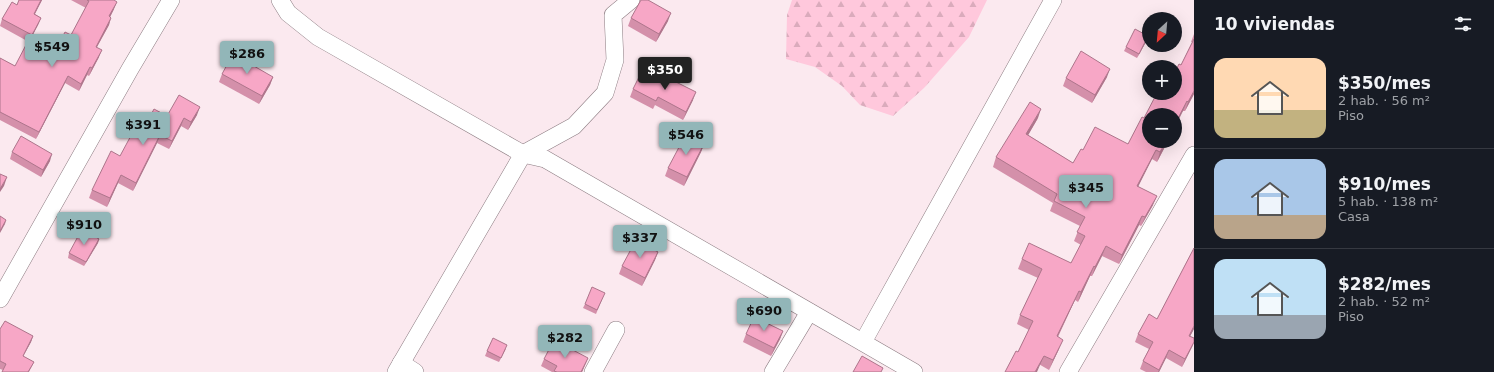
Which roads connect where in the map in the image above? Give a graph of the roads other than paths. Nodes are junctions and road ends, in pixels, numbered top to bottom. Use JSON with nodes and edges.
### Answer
{"nodes":[{"id":1,"x":172,"y":0,"type":"edge"},
{"id":2,"x":280,"y":0,"type":"edge"},
{"id":3,"x":631,"y":0,"type":"edge"},
{"id":4,"x":1053,"y":0,"type":"edge"},
{"id":5,"x":523,"y":154,"type":"junction"},
{"id":6,"x":1194,"y":155,"type":"edge"},
{"id":7,"x":0,"y":299,"type":"edge"},
{"id":8,"x":809,"y":312,"type":"junction"},
{"id":9,"x":616,"y":330,"type":"dead end"},
{"id":10,"x":863,"y":342,"type":"junction"},
{"id":11,"x":404,"y":369,"type":"edge"},
{"id":12,"x":593,"y":372,"type":"edge"},
{"id":13,"x":773,"y":372,"type":"edge"},
{"id":14,"x":914,"y":372,"type":"edge"},
{"id":15,"x":1068,"y":372,"type":"edge"}],
"edges":[{"from":1,"to":7,"type":"street"},
{"from":2,"to":5,"type":"street"},
{"from":3,"to":5,"type":"street"},
{"from":4,"to":10,"type":"street"},
{"from":5,"to":8,"type":"street"},
{"from":5,"to":11,"type":"street"},
{"from":6,"to":15,"type":"street"},
{"from":8,"to":10,"type":"street"},
{"from":8,"to":13,"type":"street"},
{"from":9,"to":12,"type":"street"},
{"from":10,"to":14,"type":"street"}]}
